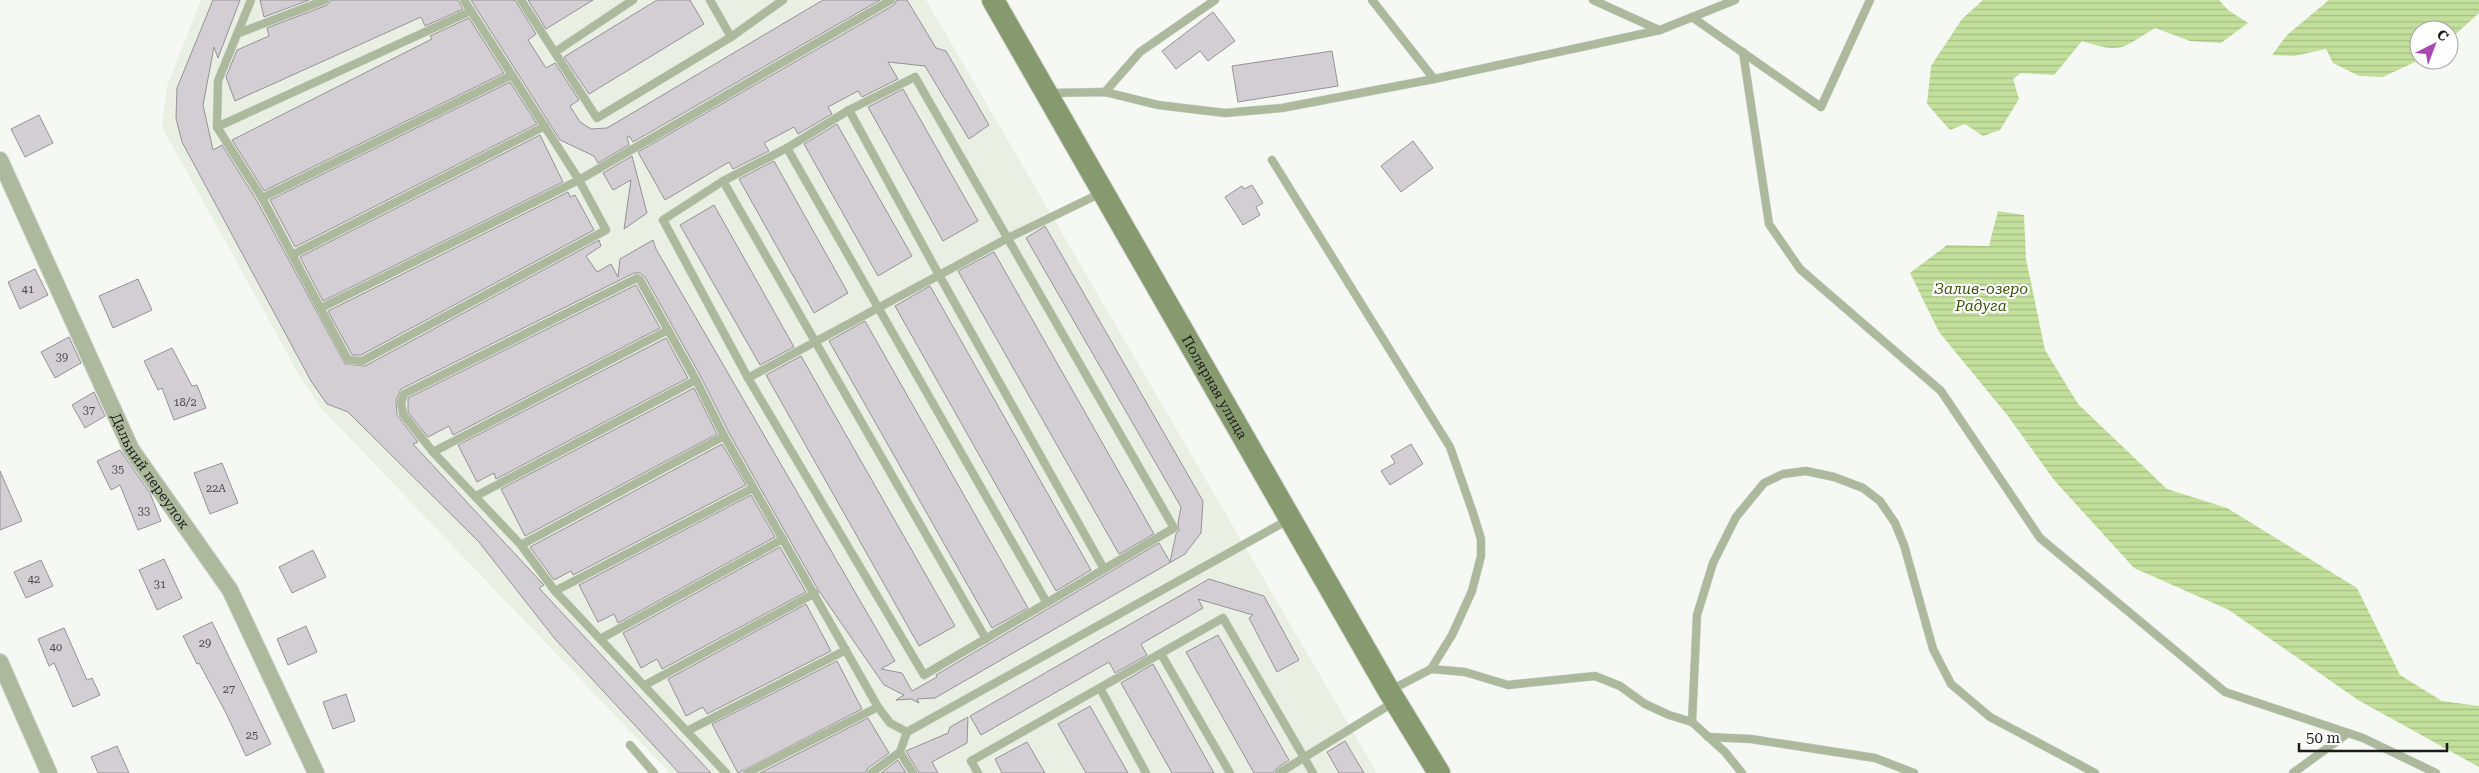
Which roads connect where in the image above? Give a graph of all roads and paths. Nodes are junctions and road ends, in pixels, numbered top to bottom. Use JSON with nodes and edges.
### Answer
{"nodes":[{"id":1,"x":251,"y":0,"type":"edge"},
{"id":2,"x":326,"y":0,"type":"edge"},
{"id":3,"x":464,"y":0,"type":"edge"},
{"id":4,"x":521,"y":0,"type":"edge"},
{"id":5,"x":633,"y":0,"type":"edge"},
{"id":6,"x":710,"y":0,"type":"edge"},
{"id":7,"x":783,"y":0,"type":"edge"},
{"id":8,"x":891,"y":0,"type":"edge"},
{"id":9,"x":993,"y":0,"type":"edge"},
{"id":10,"x":1214,"y":0,"type":"edge"},
{"id":11,"x":1372,"y":0,"type":"edge"},
{"id":12,"x":1593,"y":0,"type":"edge"},
{"id":13,"x":1734,"y":0,"type":"edge"},
{"id":14,"x":1870,"y":0,"type":"edge"},
{"id":15,"x":471,"y":11,"type":"junction"},
{"id":16,"x":1692,"y":17,"type":"junction"},
{"id":17,"x":1660,"y":30,"type":"junction"},
{"id":18,"x":239,"y":33,"type":"junction"},
{"id":19,"x":731,"y":37,"type":"junction"},
{"id":20,"x":555,"y":52,"type":"junction"},
{"id":21,"x":1743,"y":52,"type":"junction"},
{"id":22,"x":512,"y":75,"type":"junction"},
{"id":23,"x":1434,"y":79,"type":"junction"},
{"id":24,"x":1105,"y":92,"type":"junction"},
{"id":25,"x":1046,"y":93,"type":"junction"},
{"id":26,"x":850,"y":110,"type":"junction"},
{"id":27,"x":545,"y":126,"type":"junction"},
{"id":28,"x":217,"y":127,"type":"junction"},
{"id":29,"x":787,"y":148,"type":"junction"},
{"id":30,"x":0,"y":160,"type":"edge"},
{"id":31,"x":1272,"y":160,"type":"dead end"},
{"id":32,"x":579,"y":180,"type":"junction"},
{"id":33,"x":723,"y":181,"type":"junction"},
{"id":34,"x":1103,"y":192,"type":"junction"},
{"id":35,"x":262,"y":198,"type":"junction"},
{"id":36,"x":1008,"y":238,"type":"junction"},
{"id":37,"x":292,"y":255,"type":"junction"},
{"id":38,"x":938,"y":275,"type":"junction"},
{"id":39,"x":320,"y":308,"type":"junction"},
{"id":40,"x":878,"y":308,"type":"junction"},
{"id":41,"x":668,"y":330,"type":"junction"},
{"id":42,"x":815,"y":342,"type":"junction"},
{"id":43,"x":748,"y":378,"type":"junction"},
{"id":44,"x":696,"y":380,"type":"junction"},
{"id":45,"x":724,"y":436,"type":"junction"},
{"id":46,"x":433,"y":452,"type":"junction"},
{"id":47,"x":753,"y":488,"type":"junction"},
{"id":48,"x":476,"y":496,"type":"junction"},
{"id":49,"x":1292,"y":518,"type":"junction"},
{"id":50,"x":783,"y":539,"type":"junction"},
{"id":51,"x":521,"y":545,"type":"junction"},
{"id":52,"x":1104,"y":569,"type":"junction"},
{"id":53,"x":555,"y":591,"type":"junction"},
{"id":54,"x":815,"y":592,"type":"junction"},
{"id":55,"x":1047,"y":603,"type":"junction"},
{"id":56,"x":986,"y":638,"type":"junction"},
{"id":57,"x":600,"y":639,"type":"junction"},
{"id":58,"x":846,"y":650,"type":"junction"},
{"id":59,"x":1161,"y":654,"type":"junction"},
{"id":60,"x":0,"y":662,"type":"edge"},
{"id":61,"x":1430,"y":669,"type":"junction"},
{"id":62,"x":645,"y":685,"type":"junction"},
{"id":63,"x":1100,"y":688,"type":"junction"},
{"id":64,"x":1393,"y":696,"type":"junction"},
{"id":65,"x":878,"y":707,"type":"junction"},
{"id":66,"x":1692,"y":722,"type":"junction"},
{"id":67,"x":687,"y":731,"type":"junction"},
{"id":68,"x":907,"y":732,"type":"junction"},
{"id":69,"x":2348,"y":733,"type":"junction"},
{"id":70,"x":1708,"y":737,"type":"junction"},
{"id":71,"x":630,"y":744,"type":"dead end"},
{"id":72,"x":900,"y":752,"type":"junction"},
{"id":73,"x":1305,"y":759,"type":"junction"},
{"id":74,"x":49,"y":773,"type":"edge"},
{"id":75,"x":316,"y":773,"type":"edge"},
{"id":76,"x":654,"y":773,"type":"edge"},
{"id":77,"x":726,"y":773,"type":"edge"},
{"id":78,"x":747,"y":773,"type":"edge"},
{"id":79,"x":871,"y":773,"type":"edge"},
{"id":80,"x":913,"y":773,"type":"edge"},
{"id":81,"x":978,"y":773,"type":"edge"},
{"id":82,"x":1146,"y":773,"type":"edge"},
{"id":83,"x":1230,"y":773,"type":"edge"},
{"id":84,"x":1279,"y":773,"type":"edge"},
{"id":85,"x":1313,"y":773,"type":"edge"},
{"id":86,"x":1439,"y":773,"type":"edge"},
{"id":87,"x":1742,"y":773,"type":"edge"},
{"id":88,"x":1914,"y":773,"type":"edge"},
{"id":89,"x":2096,"y":773,"type":"edge"},
{"id":90,"x":2293,"y":773,"type":"edge"},
{"id":91,"x":2436,"y":773,"type":"edge"}],
"edges":[{"from":1,"to":18,"type":"lane"},
{"from":2,"to":18,"type":"lane"},
{"from":3,"to":15,"type":"lane"},
{"from":4,"to":20,"type":"lane"},
{"from":5,"to":20,"type":"lane"},
{"from":6,"to":19,"type":"lane"},
{"from":7,"to":19,"type":"lane"},
{"from":8,"to":32,"type":"lane"},
{"from":9,"to":25,"type":"main road","name":"Полярная улица"},
{"from":10,"to":24,"type":"lane"},
{"from":11,"to":23,"type":"lane"},
{"from":12,"to":17,"type":"lane"},
{"from":13,"to":16,"type":"lane"},
{"from":14,"to":21,"type":"lane"},
{"from":15,"to":22,"type":"lane"},
{"from":15,"to":28,"type":"lane"},
{"from":16,"to":17,"type":"lane"},
{"from":16,"to":21,"type":"lane"},
{"from":17,"to":23,"type":"lane"},
{"from":18,"to":28,"type":"lane"},
{"from":19,"to":20,"type":"lane"},
{"from":21,"to":69,"type":"lane"},
{"from":22,"to":27,"type":"lane"},
{"from":22,"to":35,"type":"lane"},
{"from":23,"to":24,"type":"lane"},
{"from":24,"to":25,"type":"lane"},
{"from":25,"to":34,"type":"main road","name":"Полярная улица"},
{"from":26,"to":29,"type":"lane"},
{"from":26,"to":36,"type":"lane"},
{"from":26,"to":38,"type":"lane"},
{"from":27,"to":32,"type":"lane"},
{"from":27,"to":37,"type":"lane"},
{"from":28,"to":35,"type":"lane"},
{"from":29,"to":33,"type":"lane"},
{"from":29,"to":40,"type":"lane"},
{"from":30,"to":75,"type":"street","name":"Дальний переулок"},
{"from":31,"to":61,"type":"lane"},
{"from":32,"to":39,"type":"lane"},
{"from":32,"to":39,"type":"lane"},
{"from":33,"to":42,"type":"lane"},
{"from":33,"to":43,"type":"lane"},
{"from":34,"to":36,"type":"lane"},
{"from":34,"to":49,"type":"main road","name":"Полярная улица"},
{"from":35,"to":37,"type":"lane"},
{"from":36,"to":38,"type":"lane"},
{"from":36,"to":52,"type":"lane"},
{"from":37,"to":39,"type":"lane"},
{"from":38,"to":40,"type":"lane"},
{"from":38,"to":52,"type":"lane"},
{"from":40,"to":42,"type":"lane"},
{"from":40,"to":55,"type":"lane"},
{"from":41,"to":44,"type":"lane"},
{"from":41,"to":46,"type":"lane"},
{"from":41,"to":46,"type":"lane"},
{"from":42,"to":43,"type":"lane"},
{"from":42,"to":56,"type":"lane"},
{"from":43,"to":56,"type":"lane"},
{"from":44,"to":45,"type":"lane"},
{"from":44,"to":48,"type":"lane"},
{"from":45,"to":47,"type":"lane"},
{"from":45,"to":51,"type":"lane"},
{"from":46,"to":48,"type":"lane"},
{"from":47,"to":50,"type":"lane"},
{"from":47,"to":53,"type":"lane"},
{"from":48,"to":51,"type":"lane"},
{"from":49,"to":64,"type":"main road","name":"Полярная улица"},
{"from":49,"to":68,"type":"lane"},
{"from":50,"to":54,"type":"lane"},
{"from":50,"to":57,"type":"lane"},
{"from":51,"to":53,"type":"lane"},
{"from":52,"to":55,"type":"lane"},
{"from":53,"to":57,"type":"lane"},
{"from":54,"to":58,"type":"lane"},
{"from":54,"to":62,"type":"lane"},
{"from":55,"to":56,"type":"lane"},
{"from":57,"to":62,"type":"lane"},
{"from":58,"to":65,"type":"lane"},
{"from":58,"to":67,"type":"lane"},
{"from":59,"to":63,"type":"lane"},
{"from":59,"to":73,"type":"lane"},
{"from":59,"to":83,"type":"lane"},
{"from":60,"to":74,"type":"street"},
{"from":61,"to":64,"type":"lane"},
{"from":61,"to":66,"type":"lane"},
{"from":62,"to":67,"type":"lane"},
{"from":63,"to":81,"type":"lane"},
{"from":63,"to":82,"type":"lane"},
{"from":64,"to":73,"type":"lane"},
{"from":64,"to":86,"type":"main road","name":"Полярная улица"},
{"from":65,"to":68,"type":"lane"},
{"from":65,"to":78,"type":"lane"},
{"from":66,"to":70,"type":"lane"},
{"from":66,"to":89,"type":"lane"},
{"from":67,"to":77,"type":"lane"},
{"from":68,"to":72,"type":"lane"},
{"from":69,"to":90,"type":"lane"},
{"from":69,"to":91,"type":"lane"},
{"from":70,"to":87,"type":"lane"},
{"from":70,"to":88,"type":"lane"},
{"from":71,"to":76,"type":"lane"},
{"from":72,"to":79,"type":"lane"},
{"from":72,"to":80,"type":"lane"},
{"from":73,"to":84,"type":"lane"},
{"from":73,"to":85,"type":"lane"}]}
